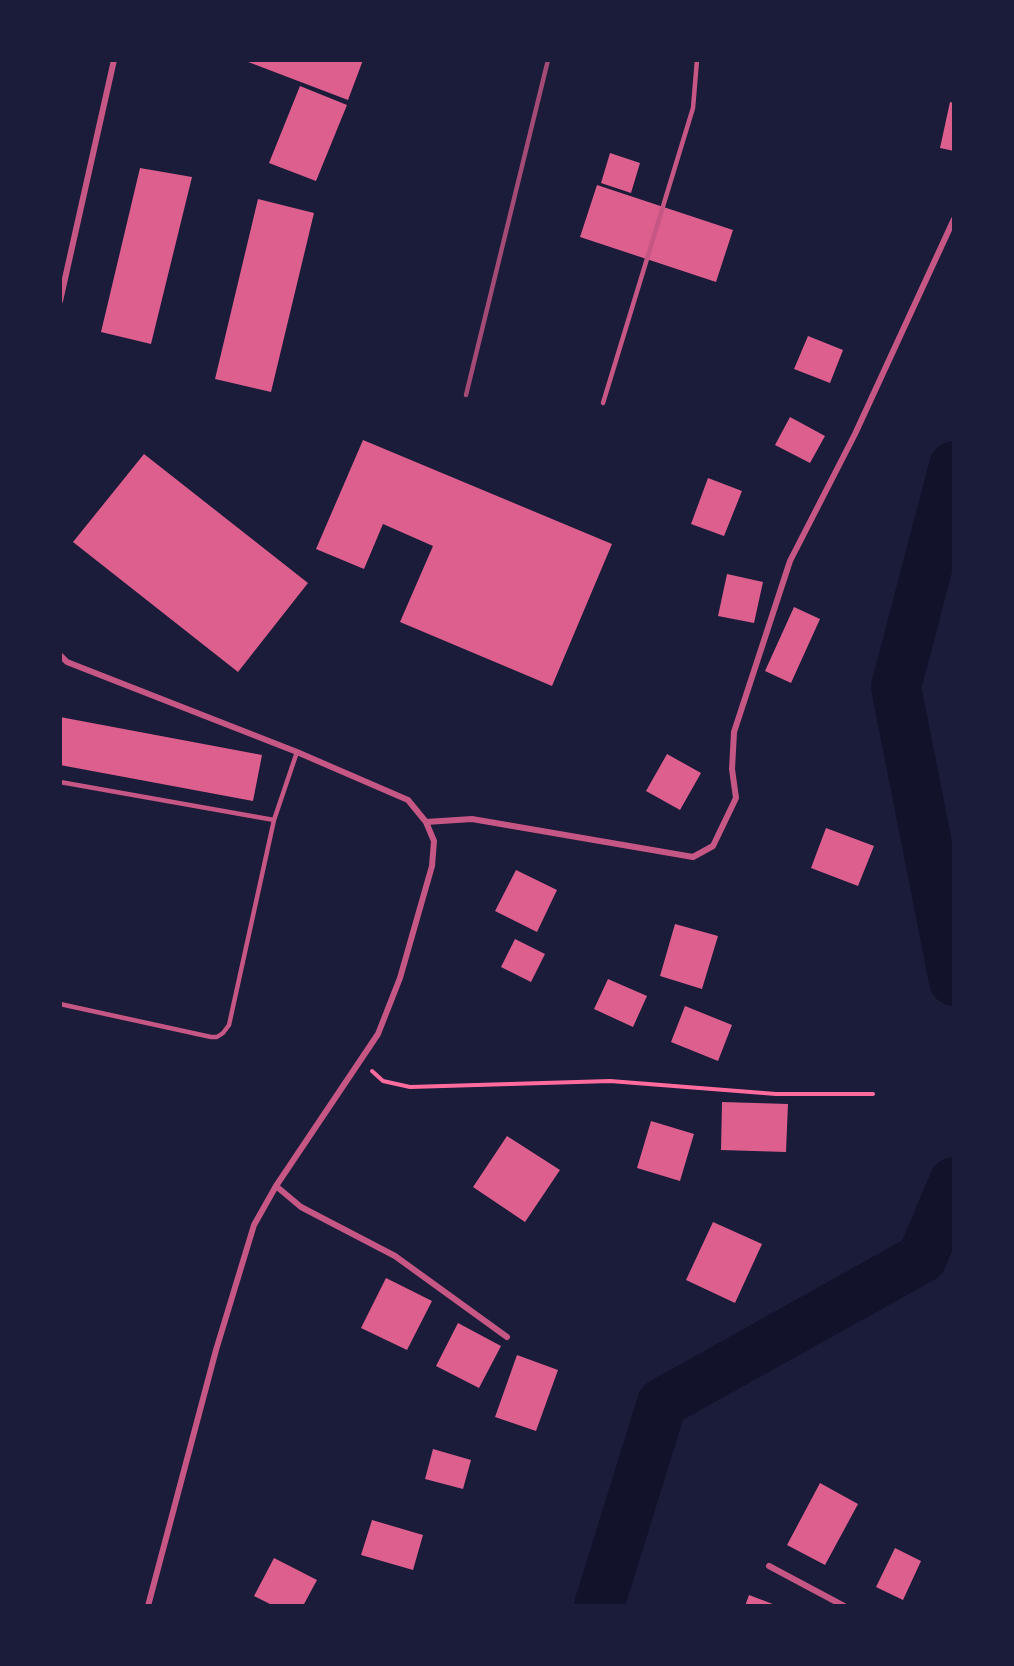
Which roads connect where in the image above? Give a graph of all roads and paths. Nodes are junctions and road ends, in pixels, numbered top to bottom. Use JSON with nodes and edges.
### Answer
{"nodes":[{"id":1,"x":114,"y":60,"type":"edge"},
{"id":2,"x":698,"y":60,"type":"edge"},
{"id":3,"x":954,"y":219,"type":"edge"},
{"id":4,"x":60,"y":301,"type":"edge"},
{"id":5,"x":603,"y":403,"type":"dead end"},
{"id":6,"x":60,"y":655,"type":"edge"},
{"id":7,"x":297,"y":752,"type":"junction"},
{"id":8,"x":60,"y":782,"type":"edge"},
{"id":9,"x":274,"y":820,"type":"junction"},
{"id":10,"x":426,"y":822,"type":"junction"},
{"id":11,"x":60,"y":1004,"type":"edge"},
{"id":12,"x":360,"y":1061,"type":"junction"},
{"id":13,"x":873,"y":1094,"type":"dead end"},
{"id":14,"x":276,"y":1186,"type":"junction"},
{"id":15,"x":507,"y":1337,"type":"dead end"},
{"id":16,"x":769,"y":1566,"type":"dead end"},
{"id":17,"x":148,"y":1606,"type":"edge"},
{"id":18,"x":844,"y":1606,"type":"edge"}],
"edges":[{"from":1,"to":4,"type":"street"},
{"from":2,"to":5,"type":"lane"},
{"from":3,"to":10,"type":"street"},
{"from":6,"to":7,"type":"street"},
{"from":7,"to":9,"type":"lane"},
{"from":7,"to":10,"type":"street"},
{"from":8,"to":9,"type":"lane"},
{"from":9,"to":11,"type":"lane"},
{"from":10,"to":12,"type":"street"},
{"from":12,"to":13,"type":"path"},
{"from":12,"to":14,"type":"street"},
{"from":14,"to":15,"type":"street"},
{"from":14,"to":17,"type":"street"},
{"from":16,"to":18,"type":"street"}]}
